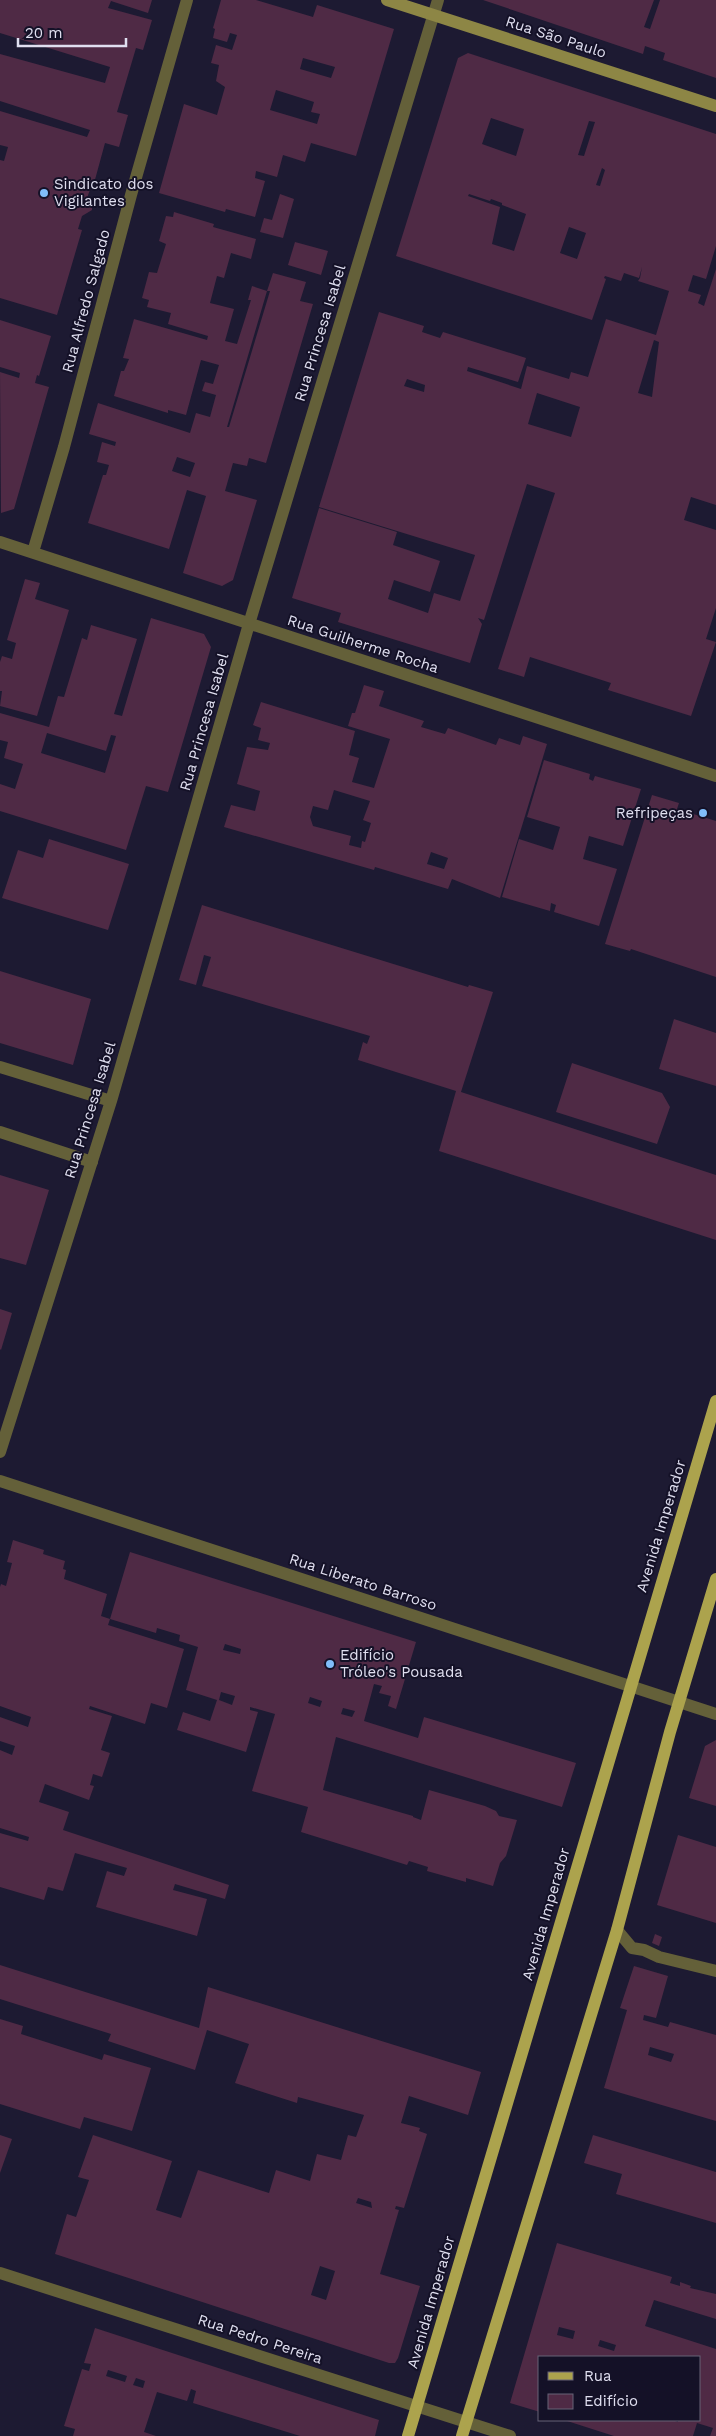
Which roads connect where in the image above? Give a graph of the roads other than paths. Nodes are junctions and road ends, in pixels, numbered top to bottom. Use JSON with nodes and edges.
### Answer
{"nodes":[{"id":1,"x":187,"y":0,"type":"edge"},
{"id":2,"x":387,"y":0,"type":"edge"},
{"id":3,"x":438,"y":0,"type":"edge"},
{"id":4,"x":433,"y":15,"type":"junction"},
{"id":5,"x":716,"y":106,"type":"edge"},
{"id":6,"x":0,"y":542,"type":"edge"},
{"id":7,"x":33,"y":552,"type":"junction"},
{"id":8,"x":248,"y":624,"type":"junction"},
{"id":9,"x":716,"y":776,"type":"edge"},
{"id":10,"x":0,"y":1067,"type":"edge"},
{"id":11,"x":111,"y":1101,"type":"junction"},
{"id":12,"x":0,"y":1132,"type":"edge"},
{"id":13,"x":92,"y":1162,"type":"junction"},
{"id":14,"x":716,"y":1401,"type":"edge"},
{"id":15,"x":0,"y":1452,"type":"edge"},
{"id":16,"x":0,"y":1481,"type":"edge"},
{"id":17,"x":716,"y":1579,"type":"edge"},
{"id":18,"x":630,"y":1687,"type":"junction"},
{"id":19,"x":679,"y":1702,"type":"junction"},
{"id":20,"x":716,"y":1714,"type":"edge"},
{"id":21,"x":617,"y":1930,"type":"junction"},
{"id":22,"x":716,"y":1971,"type":"edge"},
{"id":23,"x":0,"y":2273,"type":"edge"},
{"id":24,"x":417,"y":2407,"type":"junction"},
{"id":25,"x":466,"y":2422,"type":"junction"},
{"id":26,"x":408,"y":2436,"type":"edge"},
{"id":27,"x":462,"y":2436,"type":"edge"},
{"id":28,"x":510,"y":2436,"type":"edge"}],
"edges":[{"from":1,"to":7,"type":"street","name":"Rua Alfredo Salgado"},
{"from":2,"to":4,"type":"main road","name":"Rua São Paulo"},
{"from":3,"to":4,"type":"street","name":"Rua Princesa Isabel"},
{"from":4,"to":5,"type":"main road","name":"Rua São Paulo"},
{"from":4,"to":8,"type":"street","name":"Rua Princesa Isabel"},
{"from":6,"to":7,"type":"street","name":"Rua Guilherme Rocha"},
{"from":7,"to":8,"type":"street","name":"Rua Guilherme Rocha"},
{"from":8,"to":9,"type":"street","name":"Rua Guilherme Rocha"},
{"from":8,"to":11,"type":"street","name":"Rua Princesa Isabel"},
{"from":10,"to":11,"type":"street"},
{"from":11,"to":13,"type":"street","name":"Rua Princesa Isabel"},
{"from":12,"to":13,"type":"street"},
{"from":13,"to":15,"type":"street","name":"Rua Princesa Isabel"},
{"from":14,"to":18,"type":"main road","name":"Avenida Imperador"},
{"from":16,"to":18,"type":"street","name":"Rua Liberato Barroso"},
{"from":17,"to":19,"type":"main road"},
{"from":18,"to":19,"type":"street","name":"Rua Liberato Barroso"},
{"from":18,"to":24,"type":"main road","name":"Avenida Imperador"},
{"from":19,"to":20,"type":"street","name":"Rua Liberato Barroso"},
{"from":19,"to":21,"type":"main road"},
{"from":21,"to":22,"type":"street"},
{"from":21,"to":25,"type":"main road"},
{"from":23,"to":24,"type":"street","name":"Rua Pedro Pereira"},
{"from":24,"to":25,"type":"street","name":"Rua Pedro Pereira"},
{"from":24,"to":26,"type":"main road","name":"Avenida Imperador"},
{"from":25,"to":27,"type":"main road"},
{"from":25,"to":28,"type":"street","name":"Rua Pedro Pereira"}]}
